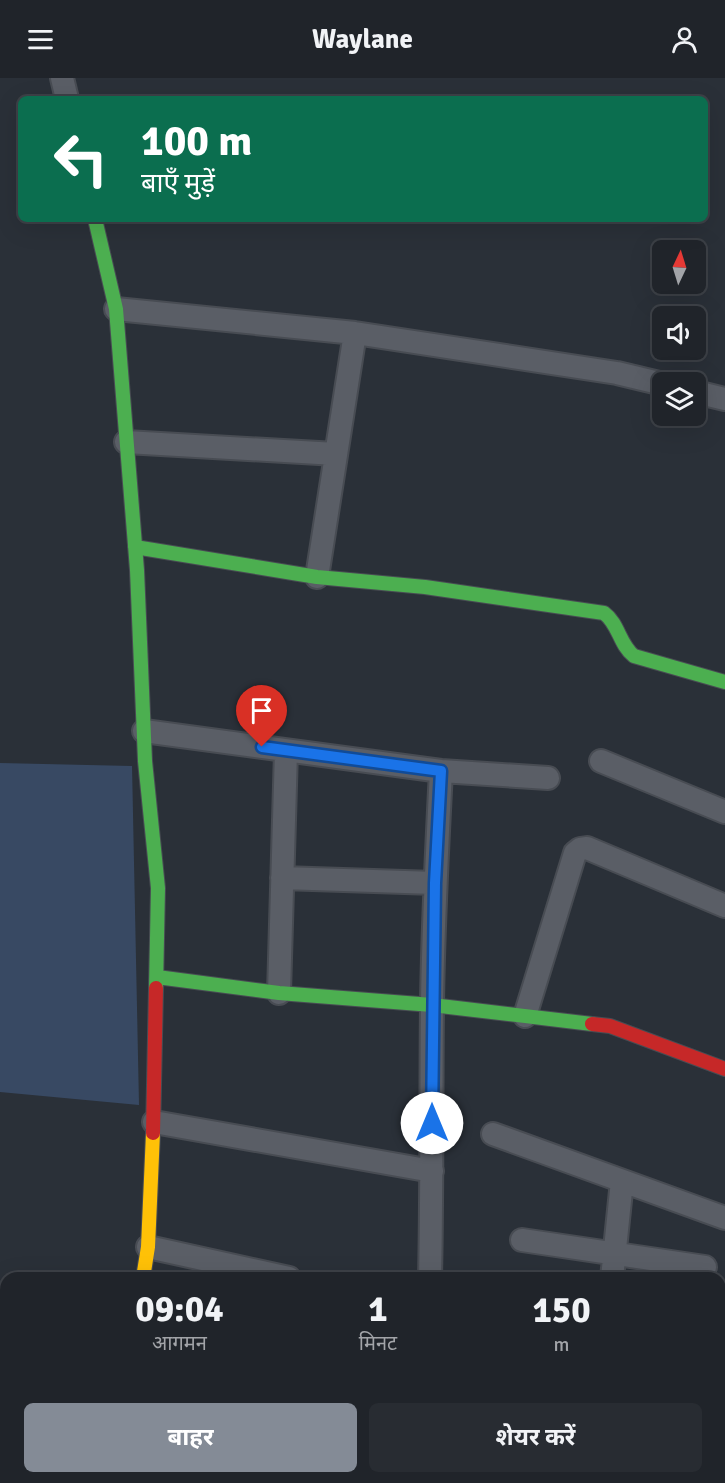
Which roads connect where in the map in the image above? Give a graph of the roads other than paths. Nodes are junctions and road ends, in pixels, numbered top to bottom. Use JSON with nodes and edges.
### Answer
{"nodes":[{"id":1,"x":62,"y":78,"type":"edge"},
{"id":2,"x":66,"y":96,"type":"edge"},
{"id":3,"x":96,"y":222,"type":"edge"},
{"id":4,"x":116,"y":309,"type":"junction"},
{"id":5,"x":355,"y":333,"type":"junction"},
{"id":6,"x":652,"y":381,"type":"edge"},
{"id":7,"x":706,"y":394,"type":"edge"},
{"id":8,"x":725,"y":399,"type":"edge"},
{"id":9,"x":126,"y":442,"type":"junction"},
{"id":10,"x":336,"y":454,"type":"junction"},
{"id":11,"x":135,"y":547,"type":"junction"},
{"id":12,"x":317,"y":577,"type":"junction"},
{"id":13,"x":725,"y":682,"type":"edge"},
{"id":14,"x":144,"y":731,"type":"junction"},
{"id":15,"x":286,"y":751,"type":"junction"},
{"id":16,"x":601,"y":761,"type":"dead end"},
{"id":17,"x":441,"y":771,"type":"junction"},
{"id":18,"x":548,"y":778,"type":"dead end"},
{"id":19,"x":725,"y":812,"type":"edge"},
{"id":20,"x":282,"y":878,"type":"junction"},
{"id":21,"x":435,"y":883,"type":"junction"},
{"id":22,"x":725,"y":906,"type":"edge"},
{"id":23,"x":157,"y":977,"type":"junction"},
{"id":24,"x":279,"y":993,"type":"junction"},
{"id":25,"x":432,"y":1005,"type":"junction"},
{"id":26,"x":525,"y":1016,"type":"junction"},
{"id":27,"x":725,"y":1069,"type":"edge"},
{"id":28,"x":154,"y":1122,"type":"junction"},
{"id":29,"x":493,"y":1134,"type":"dead end"},
{"id":30,"x":432,"y":1171,"type":"junction"},
{"id":31,"x":622,"y":1181,"type":"junction"},
{"id":32,"x":725,"y":1218,"type":"edge"},
{"id":33,"x":522,"y":1240,"type":"dead end"},
{"id":34,"x":148,"y":1247,"type":"junction"},
{"id":35,"x":614,"y":1254,"type":"junction"},
{"id":36,"x":705,"y":1268,"type":"dead end"},
{"id":37,"x":144,"y":1272,"type":"edge"},
{"id":38,"x":262,"y":1272,"type":"edge"},
{"id":39,"x":430,"y":1272,"type":"edge"},
{"id":40,"x":612,"y":1272,"type":"edge"}],
"edges":[{"from":1,"to":2,"type":"street"},
{"from":3,"to":4,"type":"street"},
{"from":4,"to":5,"type":"street"},
{"from":4,"to":9,"type":"street"},
{"from":5,"to":6,"type":"street"},
{"from":5,"to":10,"type":"street"},
{"from":7,"to":8,"type":"street"},
{"from":9,"to":10,"type":"street"},
{"from":9,"to":11,"type":"street"},
{"from":10,"to":12,"type":"street"},
{"from":11,"to":12,"type":"street"},
{"from":11,"to":14,"type":"street"},
{"from":12,"to":13,"type":"street"},
{"from":14,"to":15,"type":"street"},
{"from":14,"to":23,"type":"street"},
{"from":15,"to":17,"type":"street"},
{"from":15,"to":20,"type":"street"},
{"from":16,"to":19,"type":"street"},
{"from":17,"to":18,"type":"street"},
{"from":17,"to":21,"type":"street"},
{"from":20,"to":21,"type":"street"},
{"from":20,"to":24,"type":"street"},
{"from":21,"to":25,"type":"street"},
{"from":22,"to":26,"type":"street"},
{"from":23,"to":24,"type":"street"},
{"from":23,"to":28,"type":"street"},
{"from":24,"to":25,"type":"street"},
{"from":25,"to":26,"type":"street"},
{"from":25,"to":30,"type":"street"},
{"from":26,"to":27,"type":"street"},
{"from":28,"to":30,"type":"street"},
{"from":28,"to":34,"type":"street"},
{"from":29,"to":31,"type":"street"},
{"from":30,"to":39,"type":"street"},
{"from":31,"to":32,"type":"street"},
{"from":31,"to":35,"type":"street"},
{"from":33,"to":35,"type":"street"},
{"from":34,"to":37,"type":"street"},
{"from":34,"to":38,"type":"street"},
{"from":35,"to":36,"type":"street"},
{"from":35,"to":40,"type":"street"}]}
